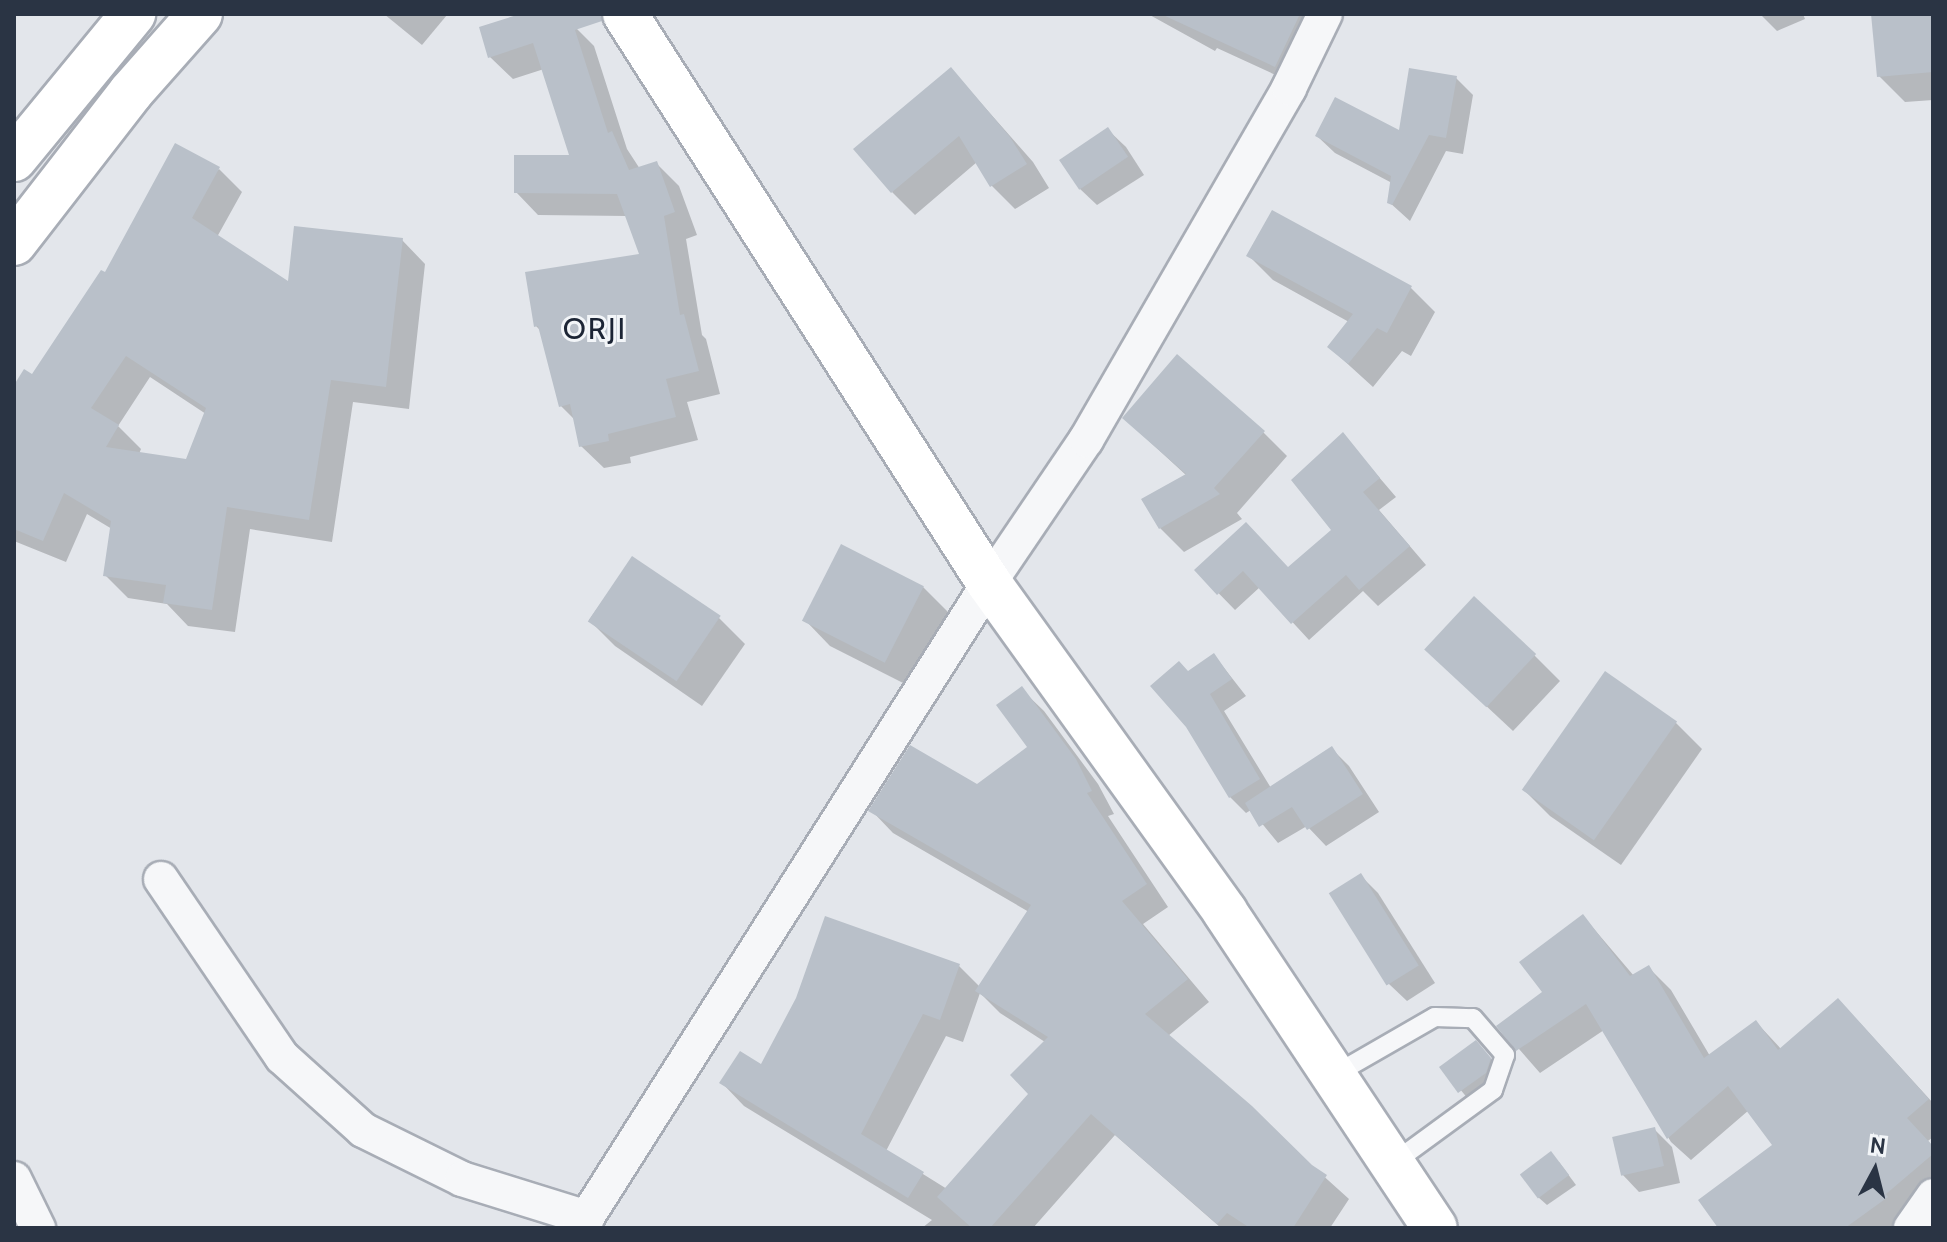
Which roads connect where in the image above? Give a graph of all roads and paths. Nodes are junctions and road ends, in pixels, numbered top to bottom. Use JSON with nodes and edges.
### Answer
{"nodes":[{"id":1,"x":133,"y":14,"type":"edge"},
{"id":2,"x":200,"y":14,"type":"edge"},
{"id":3,"x":625,"y":14,"type":"edge"},
{"id":4,"x":1325,"y":14,"type":"edge"},
{"id":5,"x":14,"y":159,"type":"edge"},
{"id":6,"x":14,"y":243,"type":"edge"},
{"id":7,"x":989,"y":583,"type":"junction"},
{"id":8,"x":161,"y":879,"type":"dead end"},
{"id":9,"x":1334,"y":1075,"type":"junction"},
{"id":10,"x":1392,"y":1164,"type":"junction"},
{"id":11,"x":14,"y":1179,"type":"edge"},
{"id":12,"x":1933,"y":1196,"type":"edge"},
{"id":13,"x":584,"y":1223,"type":"edge"},
{"id":14,"x":38,"y":1228,"type":"edge"},
{"id":15,"x":1435,"y":1228,"type":"edge"},
{"id":16,"x":1911,"y":1228,"type":"edge"}],
"edges":[{"from":1,"to":5,"type":"main road"},
{"from":2,"to":6,"type":"main road"},
{"from":3,"to":7,"type":"main road"},
{"from":4,"to":7,"type":"street"},
{"from":7,"to":9,"type":"main road"},
{"from":7,"to":13,"type":"street"},
{"from":8,"to":13,"type":"street"},
{"from":9,"to":10,"type":"main road"},
{"from":9,"to":10,"type":"lane"},
{"from":10,"to":15,"type":"main road"},
{"from":11,"to":14,"type":"street"},
{"from":12,"to":16,"type":"street"}]}
